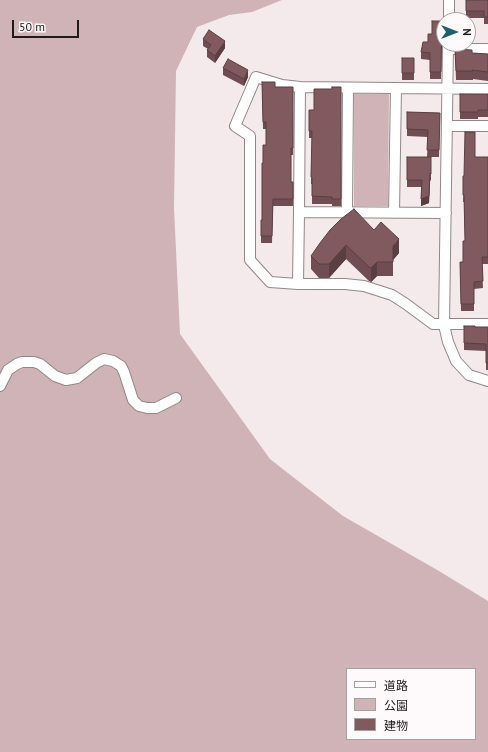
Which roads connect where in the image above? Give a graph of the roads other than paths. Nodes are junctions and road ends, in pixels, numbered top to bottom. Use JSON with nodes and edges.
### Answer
{"nodes":[{"id":1,"x":449,"y":0,"type":"edge"},
{"id":2,"x":449,"y":12,"type":"edge"},
{"id":3,"x":476,"y":48,"type":"edge"},
{"id":4,"x":488,"y":49,"type":"edge"},
{"id":5,"x":448,"y":52,"type":"edge"},
{"id":6,"x":300,"y":87,"type":"junction"},
{"id":7,"x":348,"y":88,"type":"junction"},
{"id":8,"x":396,"y":88,"type":"junction"},
{"id":9,"x":448,"y":88,"type":"junction"},
{"id":10,"x":488,"y":89,"type":"edge"},
{"id":11,"x":447,"y":126,"type":"junction"},
{"id":12,"x":488,"y":126,"type":"edge"},
{"id":13,"x":299,"y":212,"type":"junction"},
{"id":14,"x":347,"y":212,"type":"junction"},
{"id":15,"x":394,"y":213,"type":"junction"},
{"id":16,"x":446,"y":213,"type":"junction"},
{"id":17,"x":298,"y":284,"type":"junction"},
{"id":18,"x":488,"y":324,"type":"edge"},
{"id":19,"x":444,"y":325,"type":"junction"},
{"id":20,"x":488,"y":381,"type":"edge"},
{"id":21,"x":0,"y":386,"type":"edge"},
{"id":22,"x":176,"y":398,"type":"dead end"}],
"edges":[{"from":1,"to":2,"type":"street"},
{"from":3,"to":4,"type":"street"},
{"from":5,"to":9,"type":"street"},
{"from":6,"to":7,"type":"street"},
{"from":6,"to":13,"type":"street"},
{"from":6,"to":17,"type":"street"},
{"from":7,"to":8,"type":"street"},
{"from":7,"to":14,"type":"street"},
{"from":8,"to":9,"type":"street"},
{"from":8,"to":15,"type":"street"},
{"from":9,"to":10,"type":"street"},
{"from":9,"to":11,"type":"street"},
{"from":11,"to":12,"type":"street"},
{"from":11,"to":16,"type":"street"},
{"from":13,"to":14,"type":"street"},
{"from":13,"to":17,"type":"street"},
{"from":14,"to":15,"type":"street"},
{"from":15,"to":16,"type":"street"},
{"from":16,"to":19,"type":"street"},
{"from":17,"to":19,"type":"street"},
{"from":18,"to":19,"type":"street"},
{"from":19,"to":20,"type":"street"},
{"from":21,"to":22,"type":"street"}]}
